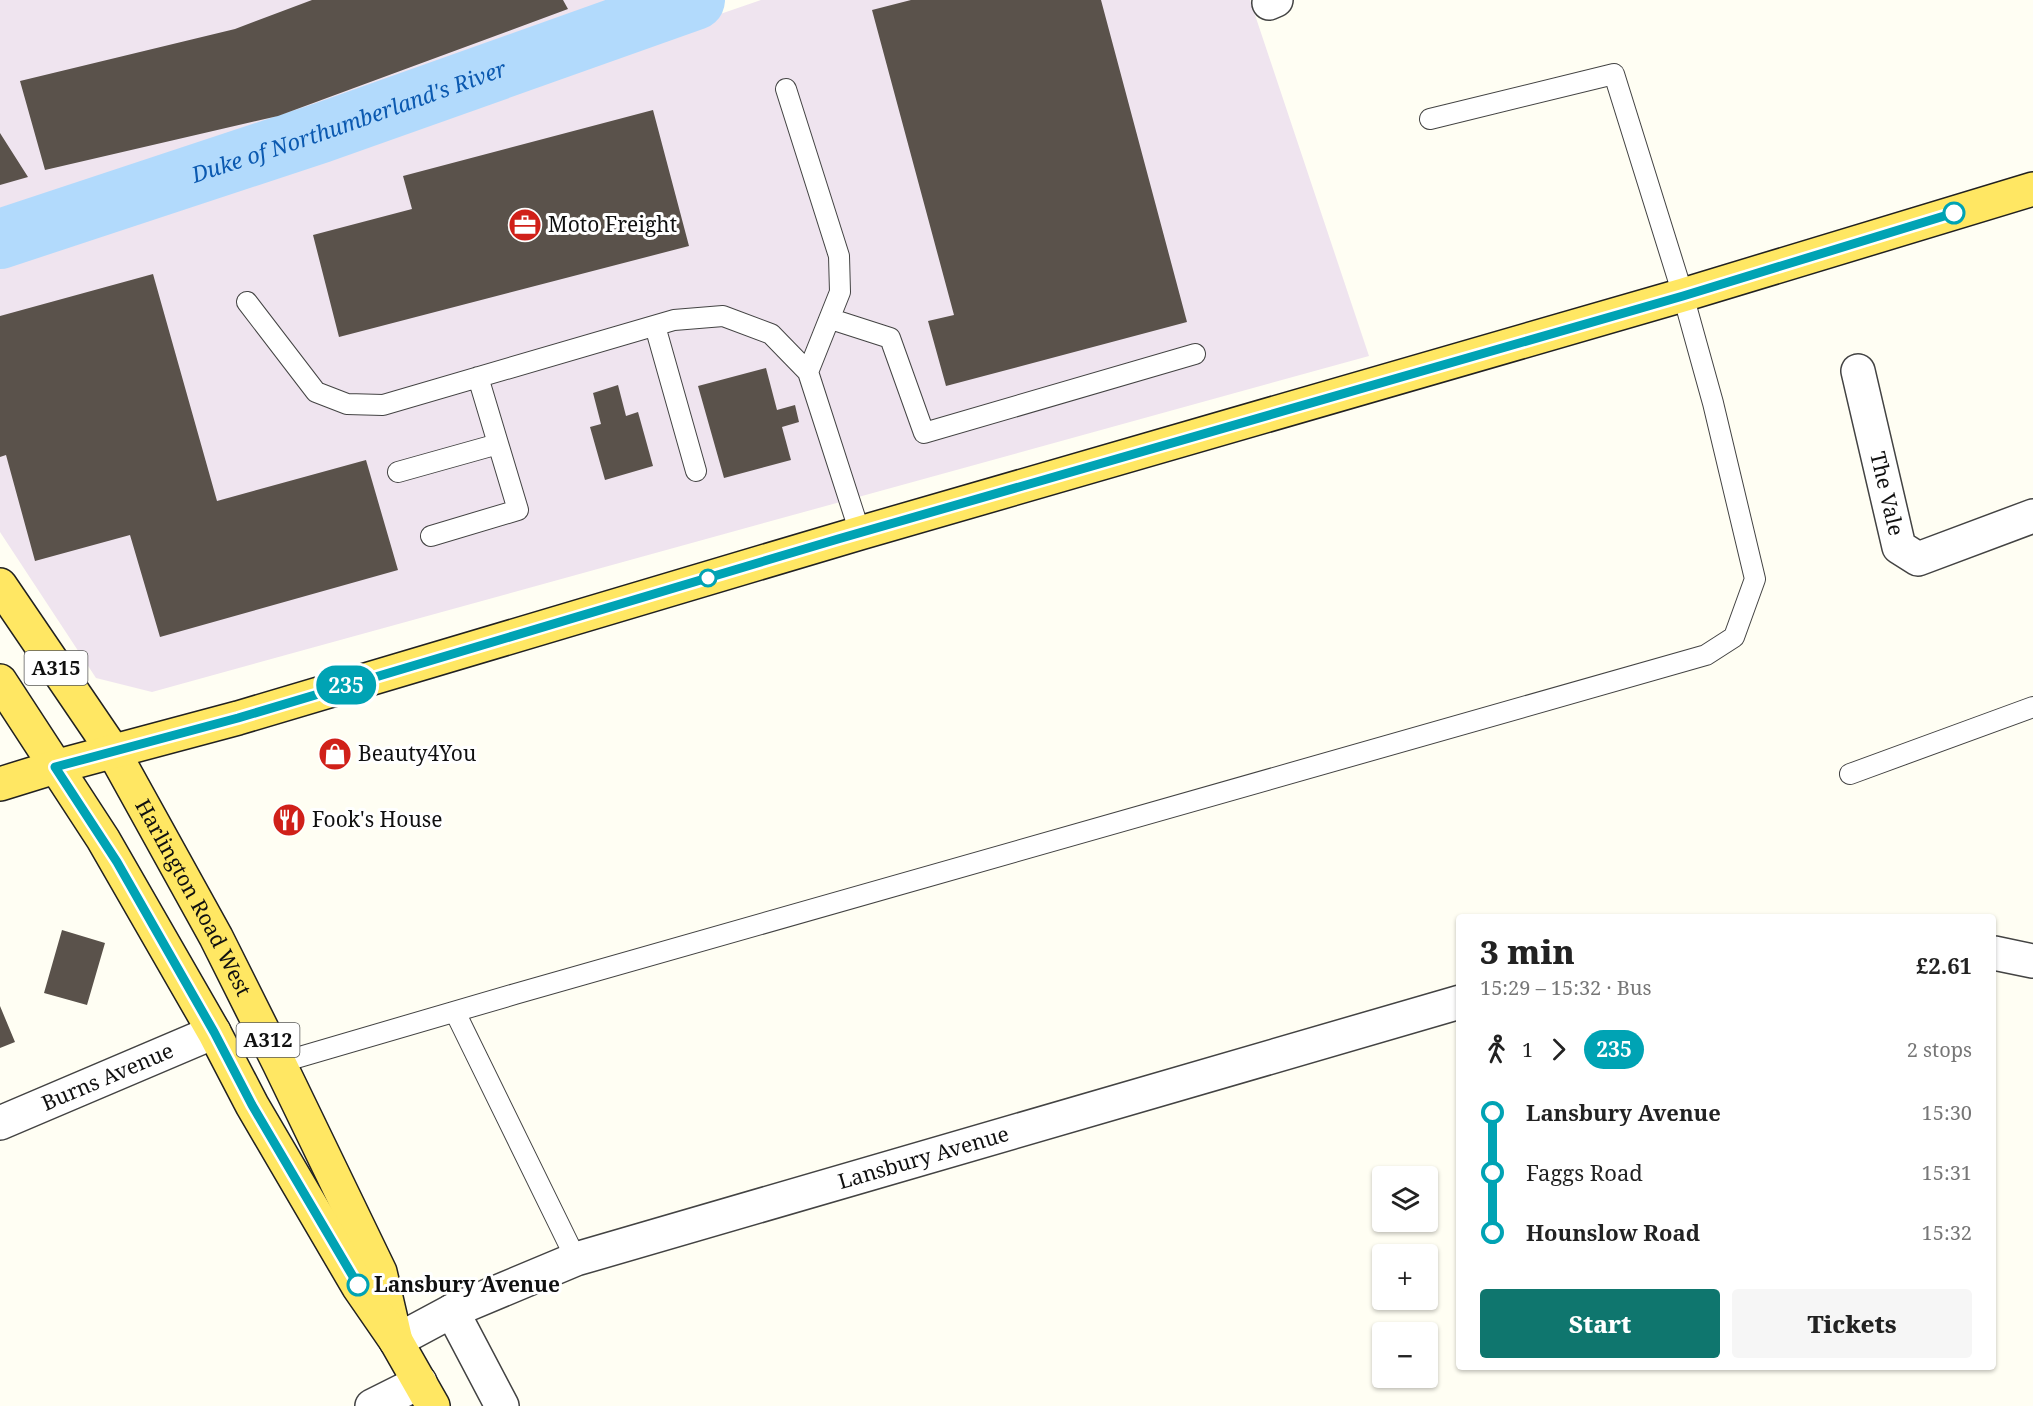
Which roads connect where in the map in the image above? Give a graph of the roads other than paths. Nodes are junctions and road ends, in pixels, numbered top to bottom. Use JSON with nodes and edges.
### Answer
{"nodes":[{"id":1,"x":786,"y":90,"type":"dead end"},
{"id":2,"x":1430,"y":119,"type":"dead end"},
{"id":3,"x":2033,"y":189,"type":"edge"},
{"id":4,"x":1683,"y":296,"type":"junction"},
{"id":5,"x":247,"y":302,"type":"dead end"},
{"id":6,"x":831,"y":319,"type":"junction"},
{"id":7,"x":655,"y":326,"type":"junction"},
{"id":8,"x":1195,"y":354,"type":"dead end"},
{"id":9,"x":1858,"y":371,"type":"dead end"},
{"id":10,"x":808,"y":372,"type":"junction"},
{"id":11,"x":478,"y":377,"type":"junction"},
{"id":12,"x":498,"y":444,"type":"junction"},
{"id":13,"x":696,"y":471,"type":"dead end"},
{"id":14,"x":398,"y":472,"type":"dead end"},
{"id":15,"x":2033,"y":516,"type":"edge"},
{"id":16,"x":860,"y":533,"type":"junction"},
{"id":17,"x":431,"y":536,"type":"dead end"},
{"id":18,"x":0,"y":585,"type":"edge"},
{"id":19,"x":0,"y":681,"type":"edge"},
{"id":20,"x":2033,"y":707,"type":"edge"},
{"id":21,"x":113,"y":751,"type":"junction"},
{"id":22,"x":55,"y":767,"type":"junction"},
{"id":23,"x":1850,"y":774,"type":"dead end"},
{"id":24,"x":0,"y":784,"type":"edge"},
{"id":25,"x":1996,"y":953,"type":"edge"},
{"id":26,"x":2033,"y":960,"type":"edge"},
{"id":27,"x":1456,"y":1003,"type":"edge"},
{"id":28,"x":455,"y":1012,"type":"junction"},
{"id":29,"x":214,"y":1032,"type":"junction"},
{"id":30,"x":279,"y":1063,"type":"junction"},
{"id":31,"x":0,"y":1123,"type":"edge"},
{"id":32,"x":576,"y":1258,"type":"junction"},
{"id":33,"x":452,"y":1311,"type":"junction"},
{"id":34,"x":396,"y":1341,"type":"junction"},
{"id":35,"x":426,"y":1394,"type":"edge"},
{"id":36,"x":372,"y":1406,"type":"edge"},
{"id":37,"x":502,"y":1406,"type":"edge"}],
"edges":[{"from":1,"to":6,"type":"lane"},
{"from":2,"to":4,"type":"lane"},
{"from":3,"to":4,"type":"main road"},
{"from":4,"to":16,"type":"main road"},
{"from":4,"to":28,"type":"lane"},
{"from":5,"to":11,"type":"lane"},
{"from":6,"to":8,"type":"lane"},
{"from":6,"to":10,"type":"lane"},
{"from":7,"to":10,"type":"lane"},
{"from":7,"to":11,"type":"lane"},
{"from":7,"to":13,"type":"lane"},
{"from":9,"to":15,"type":"street","name":"The Vale"},
{"from":10,"to":16,"type":"lane"},
{"from":11,"to":12,"type":"lane"},
{"from":12,"to":14,"type":"lane"},
{"from":12,"to":17,"type":"lane"},
{"from":16,"to":21,"type":"main road"},
{"from":18,"to":21,"type":"main road","number":"A315"},
{"from":19,"to":22,"type":"main road","number":"A312"},
{"from":20,"to":23,"type":"lane"},
{"from":21,"to":22,"type":"main road"},
{"from":21,"to":30,"type":"main road","name":"Harlington Road West","number":"A312"},
{"from":22,"to":24,"type":"main road"},
{"from":22,"to":29,"type":"main road","name":"Harlington Road West","number":"A312"},
{"from":25,"to":26,"type":"street"},
{"from":27,"to":32,"type":"street","name":"Lansbury Avenue"},
{"from":28,"to":30,"type":"lane"},
{"from":28,"to":32,"type":"lane"},
{"from":29,"to":31,"type":"street","name":"Burns Avenue"},
{"from":29,"to":34,"type":"main road","name":"Harlington Road West","number":"A312"},
{"from":30,"to":34,"type":"main road","name":"Harlington Road West","number":"A312"},
{"from":32,"to":33,"type":"street","name":"Lansbury Avenue"},
{"from":33,"to":34,"type":"street","name":"Lansbury Avenue"},
{"from":33,"to":37,"type":"street"},
{"from":34,"to":35,"type":"main road","name":"Harlington Road West","number":"A312"},
{"from":35,"to":36,"type":"street"}]}
